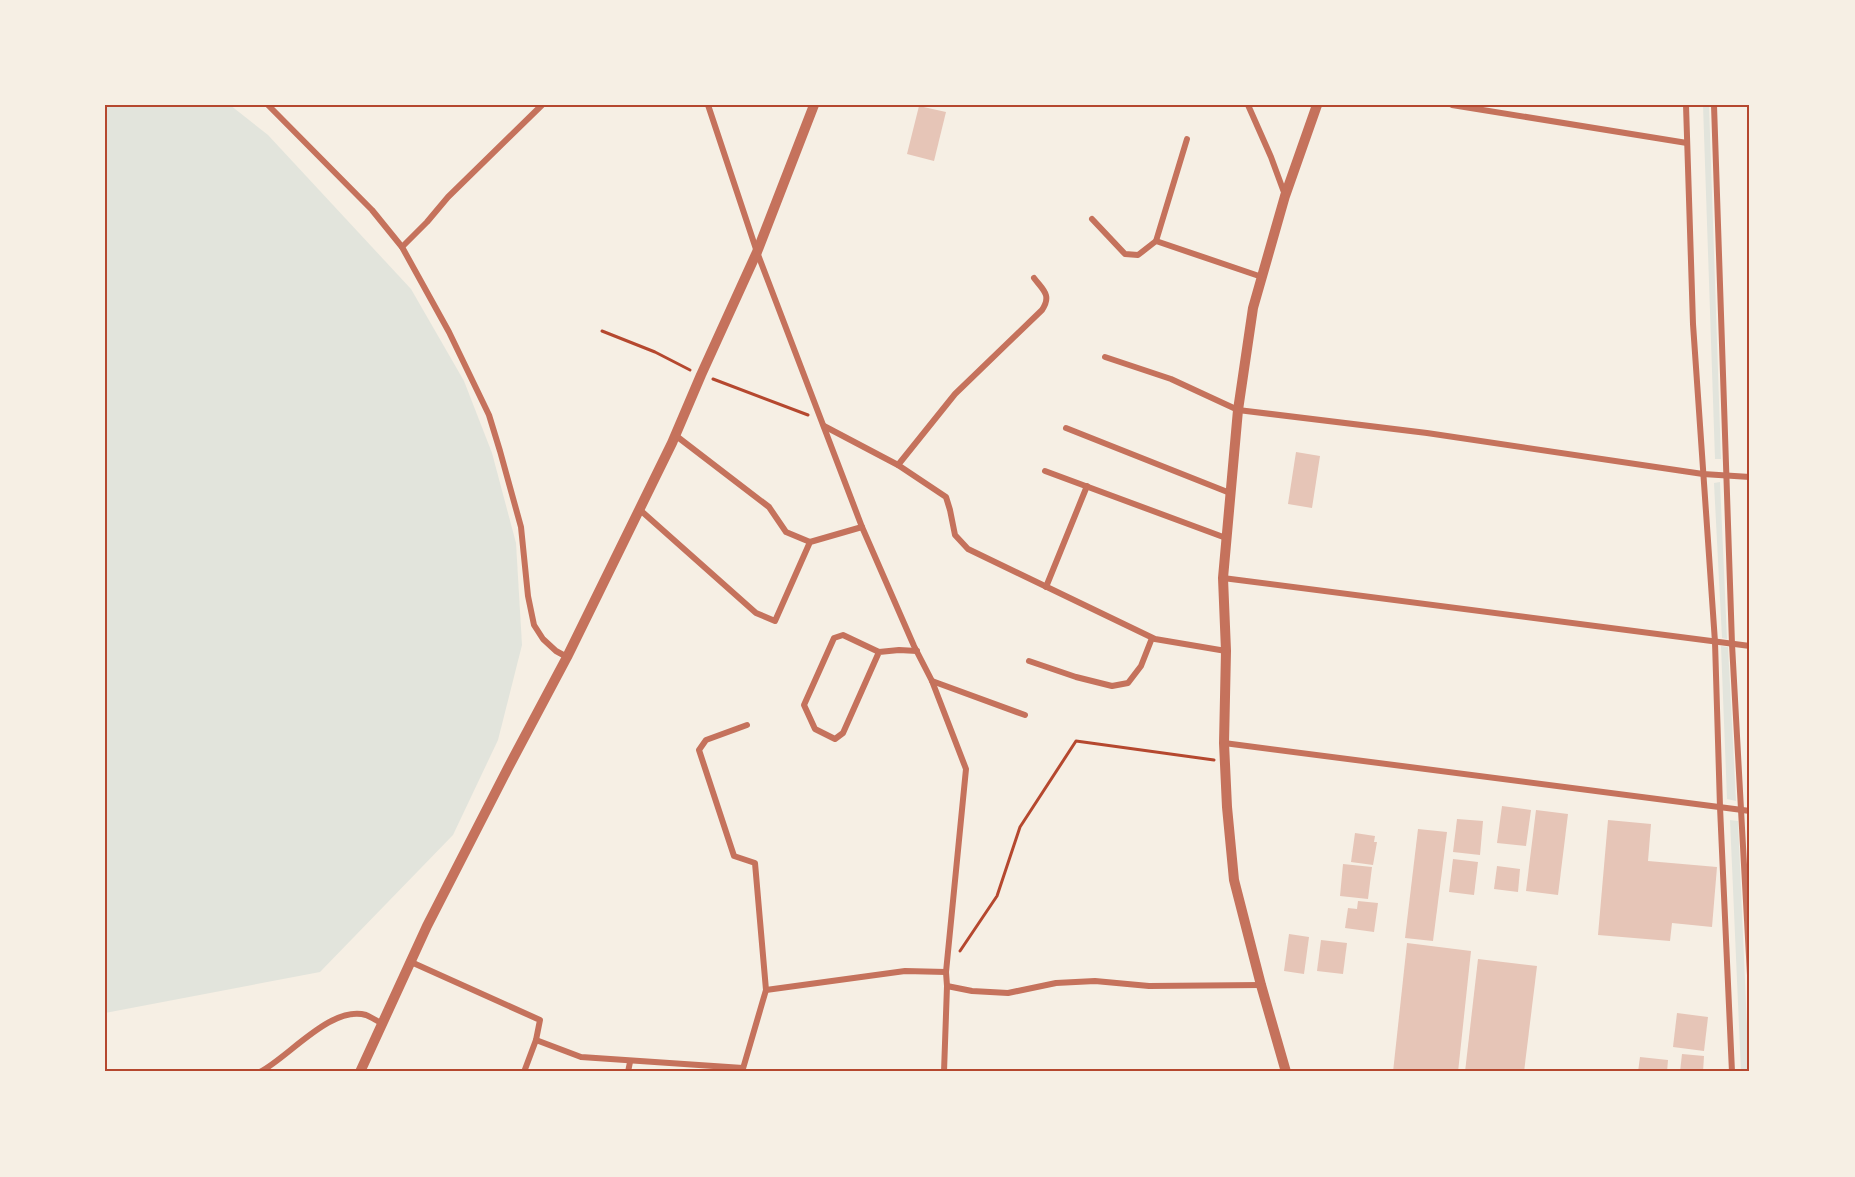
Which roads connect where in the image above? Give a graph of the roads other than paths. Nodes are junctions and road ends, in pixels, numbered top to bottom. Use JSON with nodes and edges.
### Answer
{"nodes":[{"id":1,"x":268,"y":105,"type":"edge"},
{"id":2,"x":542,"y":105,"type":"edge"},
{"id":3,"x":708,"y":105,"type":"edge"},
{"id":4,"x":814,"y":105,"type":"edge"},
{"id":5,"x":1248,"y":105,"type":"edge"},
{"id":6,"x":1317,"y":105,"type":"edge"},
{"id":7,"x":1452,"y":105,"type":"edge"},
{"id":8,"x":1686,"y":105,"type":"edge"},
{"id":9,"x":1714,"y":105,"type":"edge"},
{"id":10,"x":1187,"y":139,"type":"dead end"},
{"id":11,"x":1687,"y":142,"type":"junction"},
{"id":12,"x":1285,"y":196,"type":"junction"},
{"id":13,"x":1092,"y":219,"type":"dead end"},
{"id":14,"x":1156,"y":241,"type":"junction"},
{"id":15,"x":402,"y":247,"type":"junction"},
{"id":16,"x":758,"y":252,"type":"junction"},
{"id":17,"x":1262,"y":277,"type":"junction"},
{"id":18,"x":1034,"y":278,"type":"dead end"},
{"id":19,"x":1105,"y":357,"type":"dead end"},
{"id":20,"x":1238,"y":410,"type":"junction"},
{"id":21,"x":822,"y":423,"type":"junction"},
{"id":22,"x":1066,"y":428,"type":"dead end"},
{"id":23,"x":675,"y":435,"type":"junction"},
{"id":24,"x":898,"y":465,"type":"junction"},
{"id":25,"x":1046,"y":471,"type":"dead end"},
{"id":26,"x":1703,"y":474,"type":"junction"},
{"id":27,"x":1727,"y":475,"type":"junction"},
{"id":28,"x":1750,"y":477,"type":"edge"},
{"id":29,"x":1087,"y":486,"type":"junction"},
{"id":30,"x":1230,"y":493,"type":"junction"},
{"id":31,"x":639,"y":509,"type":"junction"},
{"id":32,"x":862,"y":527,"type":"junction"},
{"id":33,"x":1226,"y":538,"type":"junction"},
{"id":34,"x":810,"y":542,"type":"junction"},
{"id":35,"x":1224,"y":578,"type":"junction"},
{"id":36,"x":1046,"y":587,"type":"junction"},
{"id":37,"x":1152,"y":638,"type":"junction"},
{"id":38,"x":1715,"y":642,"type":"junction"},
{"id":39,"x":1732,"y":644,"type":"junction"},
{"id":40,"x":1750,"y":646,"type":"edge"},
{"id":41,"x":916,"y":651,"type":"junction"},
{"id":42,"x":1226,"y":651,"type":"junction"},
{"id":43,"x":879,"y":652,"type":"junction"},
{"id":44,"x":567,"y":657,"type":"junction"},
{"id":45,"x":1029,"y":661,"type":"dead end"},
{"id":46,"x":932,"y":681,"type":"junction"},
{"id":47,"x":1025,"y":714,"type":"dead end"},
{"id":48,"x":747,"y":725,"type":"dead end"},
{"id":49,"x":1224,"y":743,"type":"junction"},
{"id":50,"x":1720,"y":807,"type":"junction"},
{"id":51,"x":1742,"y":810,"type":"junction"},
{"id":52,"x":1750,"y":811,"type":"edge"},
{"id":53,"x":411,"y":962,"type":"junction"},
{"id":54,"x":946,"y":972,"type":"junction"},
{"id":55,"x":1750,"y":975,"type":"edge"},
{"id":56,"x":1261,"y":985,"type":"junction"},
{"id":57,"x":947,"y":986,"type":"junction"},
{"id":58,"x":766,"y":990,"type":"junction"},
{"id":59,"x":383,"y":1024,"type":"junction"},
{"id":60,"x":536,"y":1040,"type":"junction"},
{"id":61,"x":630,"y":1062,"type":"junction"},
{"id":62,"x":742,"y":1070,"type":"edge"},
{"id":63,"x":262,"y":1071,"type":"edge"},
{"id":64,"x":360,"y":1072,"type":"edge"},
{"id":65,"x":524,"y":1072,"type":"edge"},
{"id":66,"x":628,"y":1072,"type":"edge"},
{"id":67,"x":944,"y":1072,"type":"edge"},
{"id":68,"x":1286,"y":1072,"type":"edge"},
{"id":69,"x":1732,"y":1072,"type":"edge"}],
"edges":[{"from":1,"to":15,"type":"street"},
{"from":2,"to":15,"type":"street"},
{"from":3,"to":16,"type":"street"},
{"from":4,"to":16,"type":"street"},
{"from":5,"to":12,"type":"street"},
{"from":6,"to":12,"type":"street"},
{"from":7,"to":11,"type":"street"},
{"from":8,"to":11,"type":"street"},
{"from":9,"to":27,"type":"street"},
{"from":10,"to":14,"type":"street"},
{"from":11,"to":26,"type":"street"},
{"from":12,"to":17,"type":"street"},
{"from":13,"to":14,"type":"street"},
{"from":14,"to":17,"type":"street"},
{"from":15,"to":44,"type":"street"},
{"from":16,"to":21,"type":"street"},
{"from":16,"to":23,"type":"street"},
{"from":17,"to":20,"type":"street"},
{"from":18,"to":24,"type":"street"},
{"from":19,"to":20,"type":"street"},
{"from":20,"to":26,"type":"street"},
{"from":20,"to":30,"type":"street"},
{"from":21,"to":24,"type":"street"},
{"from":21,"to":32,"type":"street"},
{"from":22,"to":30,"type":"street"},
{"from":23,"to":31,"type":"street"},
{"from":23,"to":34,"type":"street"},
{"from":24,"to":36,"type":"street"},
{"from":25,"to":29,"type":"street"},
{"from":26,"to":27,"type":"street"},
{"from":26,"to":38,"type":"street"},
{"from":27,"to":28,"type":"street"},
{"from":27,"to":39,"type":"street"},
{"from":29,"to":33,"type":"street"},
{"from":29,"to":36,"type":"street"},
{"from":30,"to":33,"type":"street"},
{"from":31,"to":34,"type":"street"},
{"from":31,"to":44,"type":"street"},
{"from":32,"to":34,"type":"street"},
{"from":32,"to":41,"type":"street"},
{"from":33,"to":35,"type":"street"},
{"from":35,"to":38,"type":"street"},
{"from":35,"to":42,"type":"street"},
{"from":36,"to":37,"type":"street"},
{"from":37,"to":42,"type":"street"},
{"from":37,"to":45,"type":"street"},
{"from":38,"to":39,"type":"street"},
{"from":38,"to":50,"type":"street"},
{"from":39,"to":40,"type":"street"},
{"from":39,"to":51,"type":"street"},
{"from":41,"to":43,"type":"street"},
{"from":41,"to":46,"type":"street"},
{"from":42,"to":49,"type":"street"},
{"from":43,"to":43,"type":"street"},
{"from":44,"to":53,"type":"street"},
{"from":46,"to":47,"type":"street"},
{"from":46,"to":54,"type":"street"},
{"from":48,"to":58,"type":"street"},
{"from":49,"to":50,"type":"street"},
{"from":49,"to":56,"type":"street"},
{"from":50,"to":51,"type":"street"},
{"from":50,"to":69,"type":"street"},
{"from":51,"to":52,"type":"street"},
{"from":51,"to":55,"type":"street"},
{"from":53,"to":59,"type":"street"},
{"from":53,"to":60,"type":"street"},
{"from":54,"to":57,"type":"street"},
{"from":54,"to":58,"type":"street"},
{"from":56,"to":57,"type":"street"},
{"from":56,"to":68,"type":"street"},
{"from":57,"to":67,"type":"street"},
{"from":58,"to":62,"type":"street"},
{"from":59,"to":63,"type":"street"},
{"from":59,"to":64,"type":"street"},
{"from":60,"to":61,"type":"street"},
{"from":60,"to":65,"type":"street"},
{"from":61,"to":62,"type":"street"},
{"from":61,"to":66,"type":"street"}]}
